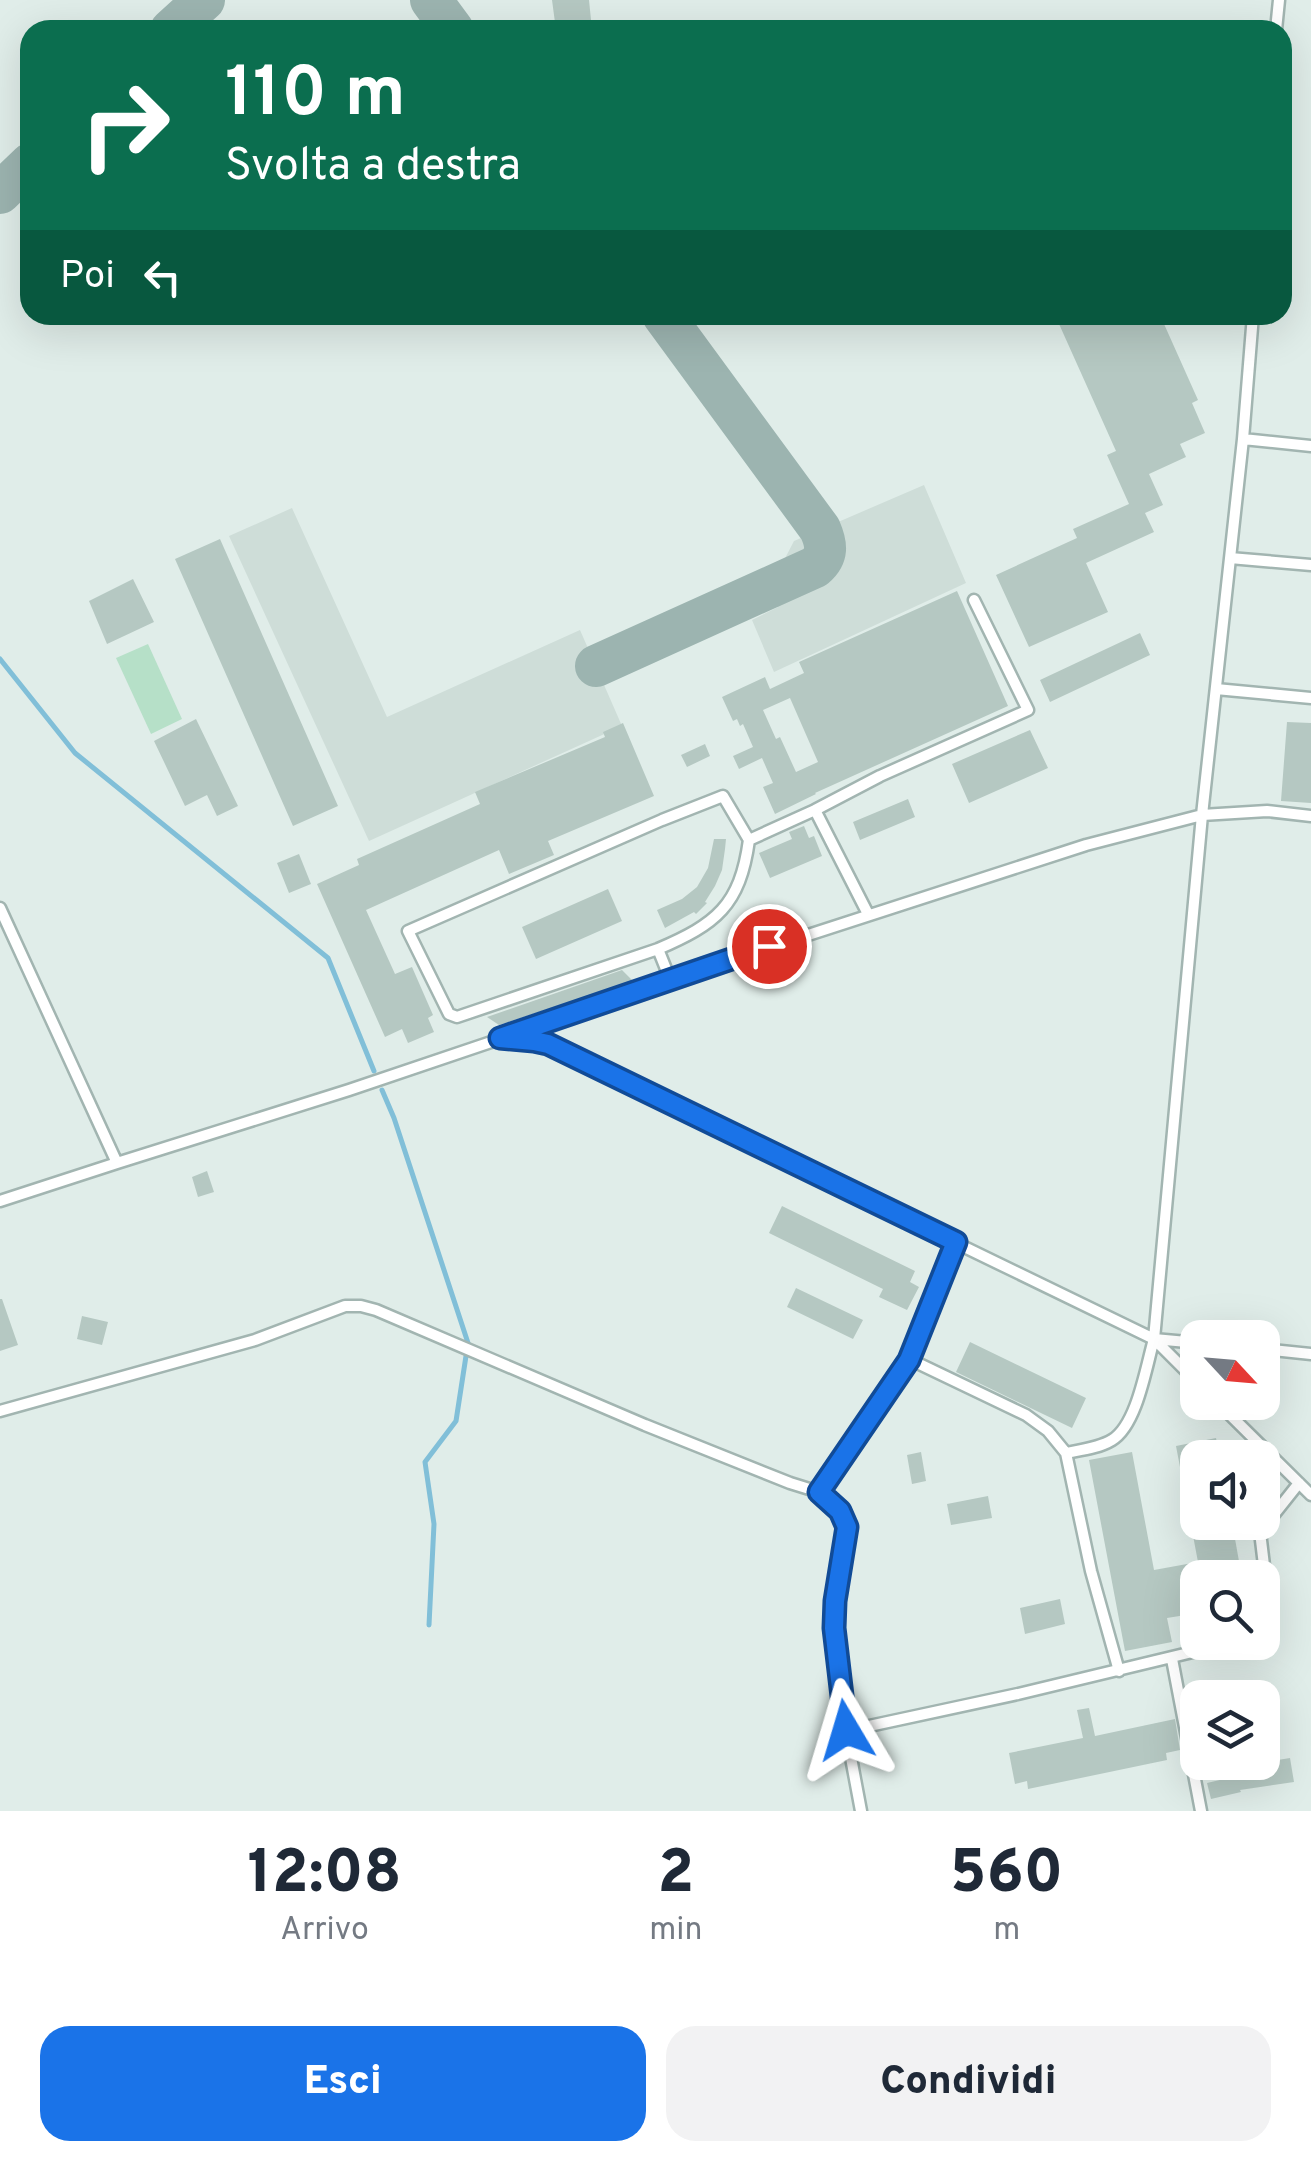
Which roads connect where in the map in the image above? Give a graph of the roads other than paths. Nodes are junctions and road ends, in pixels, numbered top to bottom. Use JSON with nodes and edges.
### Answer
{"nodes":[{"id":1,"x":1252,"y":325,"type":"edge"},
{"id":2,"x":1243,"y":440,"type":"junction"},
{"id":3,"x":1311,"y":446,"type":"edge"},
{"id":4,"x":1230,"y":558,"type":"junction"},
{"id":5,"x":1311,"y":566,"type":"edge"},
{"id":6,"x":974,"y":600,"type":"dead end"},
{"id":7,"x":1216,"y":689,"type":"junction"},
{"id":8,"x":1311,"y":698,"type":"edge"},
{"id":9,"x":815,"y":810,"type":"junction"},
{"id":10,"x":1202,"y":815,"type":"junction"},
{"id":11,"x":1311,"y":816,"type":"edge"},
{"id":12,"x":748,"y":840,"type":"junction"},
{"id":13,"x":0,"y":908,"type":"edge"},
{"id":14,"x":868,"y":914,"type":"junction"},
{"id":15,"x":658,"y":949,"type":"junction"},
{"id":16,"x":670,"y":979,"type":"junction"},
{"id":17,"x":500,"y":1038,"type":"junction"},
{"id":18,"x":117,"y":1163,"type":"junction"},
{"id":19,"x":0,"y":1201,"type":"edge"},
{"id":20,"x":956,"y":1242,"type":"junction"},
{"id":21,"x":1154,"y":1340,"type":"junction"},
{"id":22,"x":1180,"y":1342,"type":"edge"},
{"id":23,"x":1280,"y":1351,"type":"edge"},
{"id":24,"x":1311,"y":1354,"type":"edge"},
{"id":25,"x":909,"y":1360,"type":"junction"},
{"id":26,"x":1180,"y":1365,"type":"edge"},
{"id":27,"x":0,"y":1411,"type":"edge"},
{"id":28,"x":1235,"y":1420,"type":"edge"},
{"id":29,"x":1066,"y":1453,"type":"junction"},
{"id":30,"x":1299,"y":1484,"type":"junction"},
{"id":31,"x":819,"y":1492,"type":"junction"},
{"id":32,"x":1311,"y":1495,"type":"edge"},
{"id":33,"x":1263,"y":1560,"type":"edge"},
{"id":34,"x":1180,"y":1656,"type":"edge"},
{"id":35,"x":1172,"y":1658,"type":"junction"},
{"id":36,"x":1119,"y":1671,"type":"junction"},
{"id":37,"x":846,"y":1730,"type":"junction"},
{"id":38,"x":861,"y":1811,"type":"edge"},
{"id":39,"x":1202,"y":1811,"type":"edge"}],
"edges":[{"from":1,"to":2,"type":"lane"},
{"from":2,"to":3,"type":"lane"},
{"from":2,"to":4,"type":"lane"},
{"from":4,"to":5,"type":"lane"},
{"from":4,"to":7,"type":"lane"},
{"from":6,"to":9,"type":"lane"},
{"from":7,"to":8,"type":"lane"},
{"from":7,"to":10,"type":"lane"},
{"from":9,"to":12,"type":"lane"},
{"from":9,"to":14,"type":"lane"},
{"from":10,"to":11,"type":"lane"},
{"from":10,"to":14,"type":"lane"},
{"from":10,"to":21,"type":"lane"},
{"from":12,"to":15,"type":"lane"},
{"from":12,"to":15,"type":"lane"},
{"from":13,"to":18,"type":"lane"},
{"from":14,"to":16,"type":"lane"},
{"from":15,"to":16,"type":"lane"},
{"from":16,"to":17,"type":"lane"},
{"from":17,"to":18,"type":"lane"},
{"from":17,"to":20,"type":"lane"},
{"from":18,"to":19,"type":"lane"},
{"from":20,"to":21,"type":"lane"},
{"from":20,"to":25,"type":"lane"},
{"from":21,"to":22,"type":"lane"},
{"from":21,"to":26,"type":"lane"},
{"from":21,"to":29,"type":"lane"},
{"from":23,"to":24,"type":"lane"},
{"from":25,"to":29,"type":"lane"},
{"from":25,"to":31,"type":"lane"},
{"from":27,"to":31,"type":"lane"},
{"from":28,"to":30,"type":"lane"},
{"from":29,"to":36,"type":"lane"},
{"from":30,"to":32,"type":"lane"},
{"from":30,"to":33,"type":"lane"},
{"from":31,"to":37,"type":"lane"},
{"from":34,"to":35,"type":"lane"},
{"from":35,"to":36,"type":"lane"},
{"from":35,"to":39,"type":"lane"},
{"from":36,"to":37,"type":"lane"},
{"from":37,"to":38,"type":"lane"}]}
